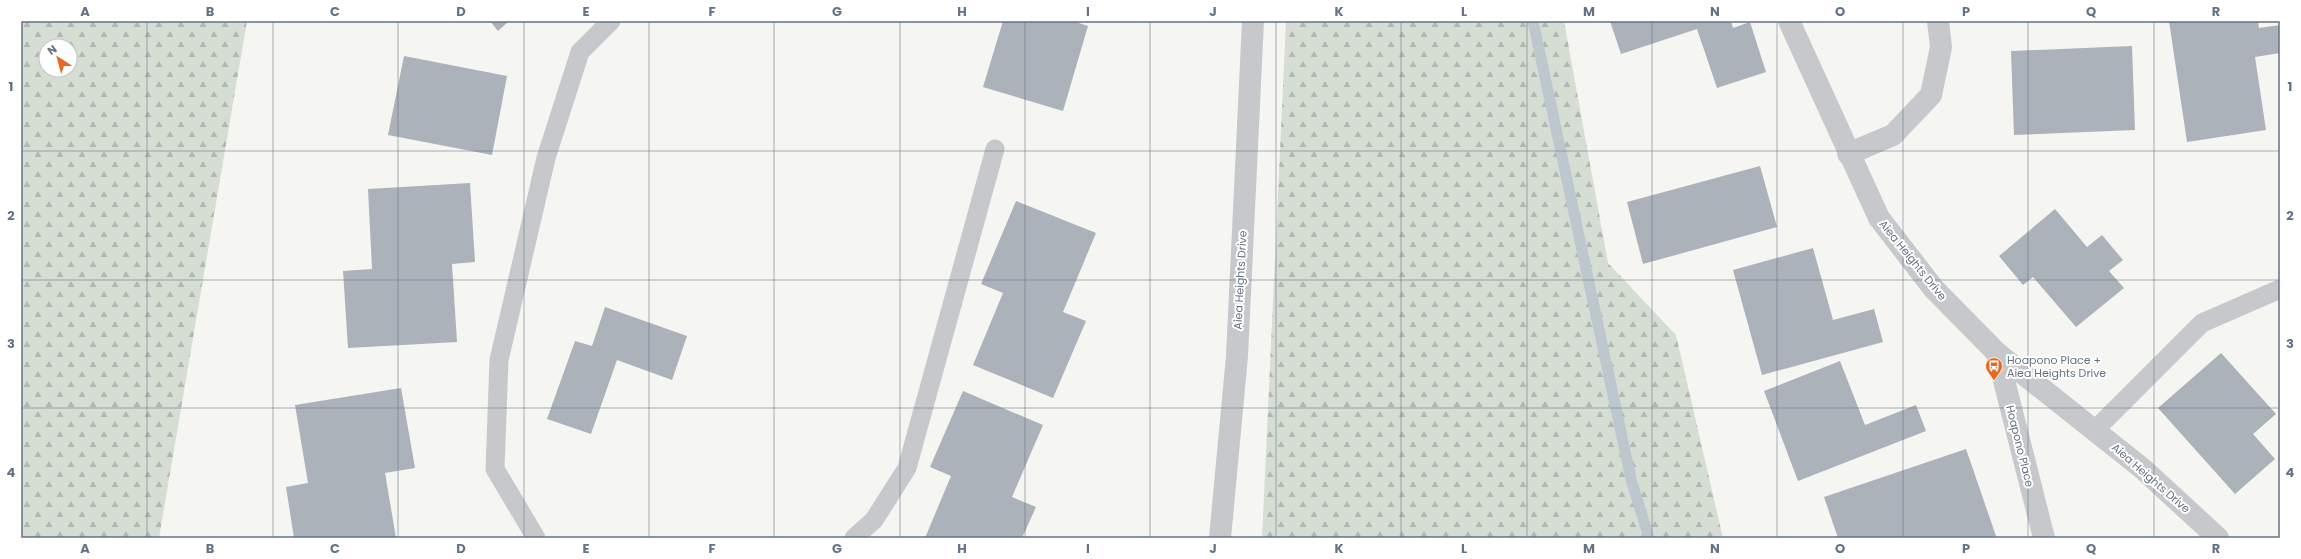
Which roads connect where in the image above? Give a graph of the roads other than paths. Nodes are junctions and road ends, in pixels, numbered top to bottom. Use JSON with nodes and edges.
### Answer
{"nodes":[{"id":1,"x":612,"y":21,"type":"edge"},
{"id":2,"x":1253,"y":21,"type":"edge"},
{"id":3,"x":1789,"y":21,"type":"edge"},
{"id":4,"x":1938,"y":21,"type":"edge"},
{"id":5,"x":995,"y":149,"type":"dead end"},
{"id":6,"x":1848,"y":154,"type":"junction"},
{"id":7,"x":2280,"y":289,"type":"edge"},
{"id":8,"x":1996,"y":353,"type":"junction"},
{"id":9,"x":2095,"y":430,"type":"junction"},
{"id":10,"x":536,"y":538,"type":"edge"},
{"id":11,"x":854,"y":538,"type":"edge"},
{"id":12,"x":1220,"y":538,"type":"edge"},
{"id":13,"x":2044,"y":538,"type":"edge"},
{"id":14,"x":2218,"y":538,"type":"edge"}],
"edges":[{"from":1,"to":10,"type":"lane"},
{"from":2,"to":12,"type":"street","name":"Aiea Heights Drive"},
{"from":3,"to":6,"type":"street","name":"Aiea Heights Drive"},
{"from":4,"to":6,"type":"street"},
{"from":5,"to":11,"type":"lane"},
{"from":6,"to":8,"type":"street","name":"Aiea Heights Drive"},
{"from":7,"to":9,"type":"lane"},
{"from":8,"to":9,"type":"street","name":"Aiea Heights Drive"},
{"from":8,"to":13,"type":"street","name":"Hoapono Place"},
{"from":9,"to":14,"type":"street","name":"Aiea Heights Drive"}]}
